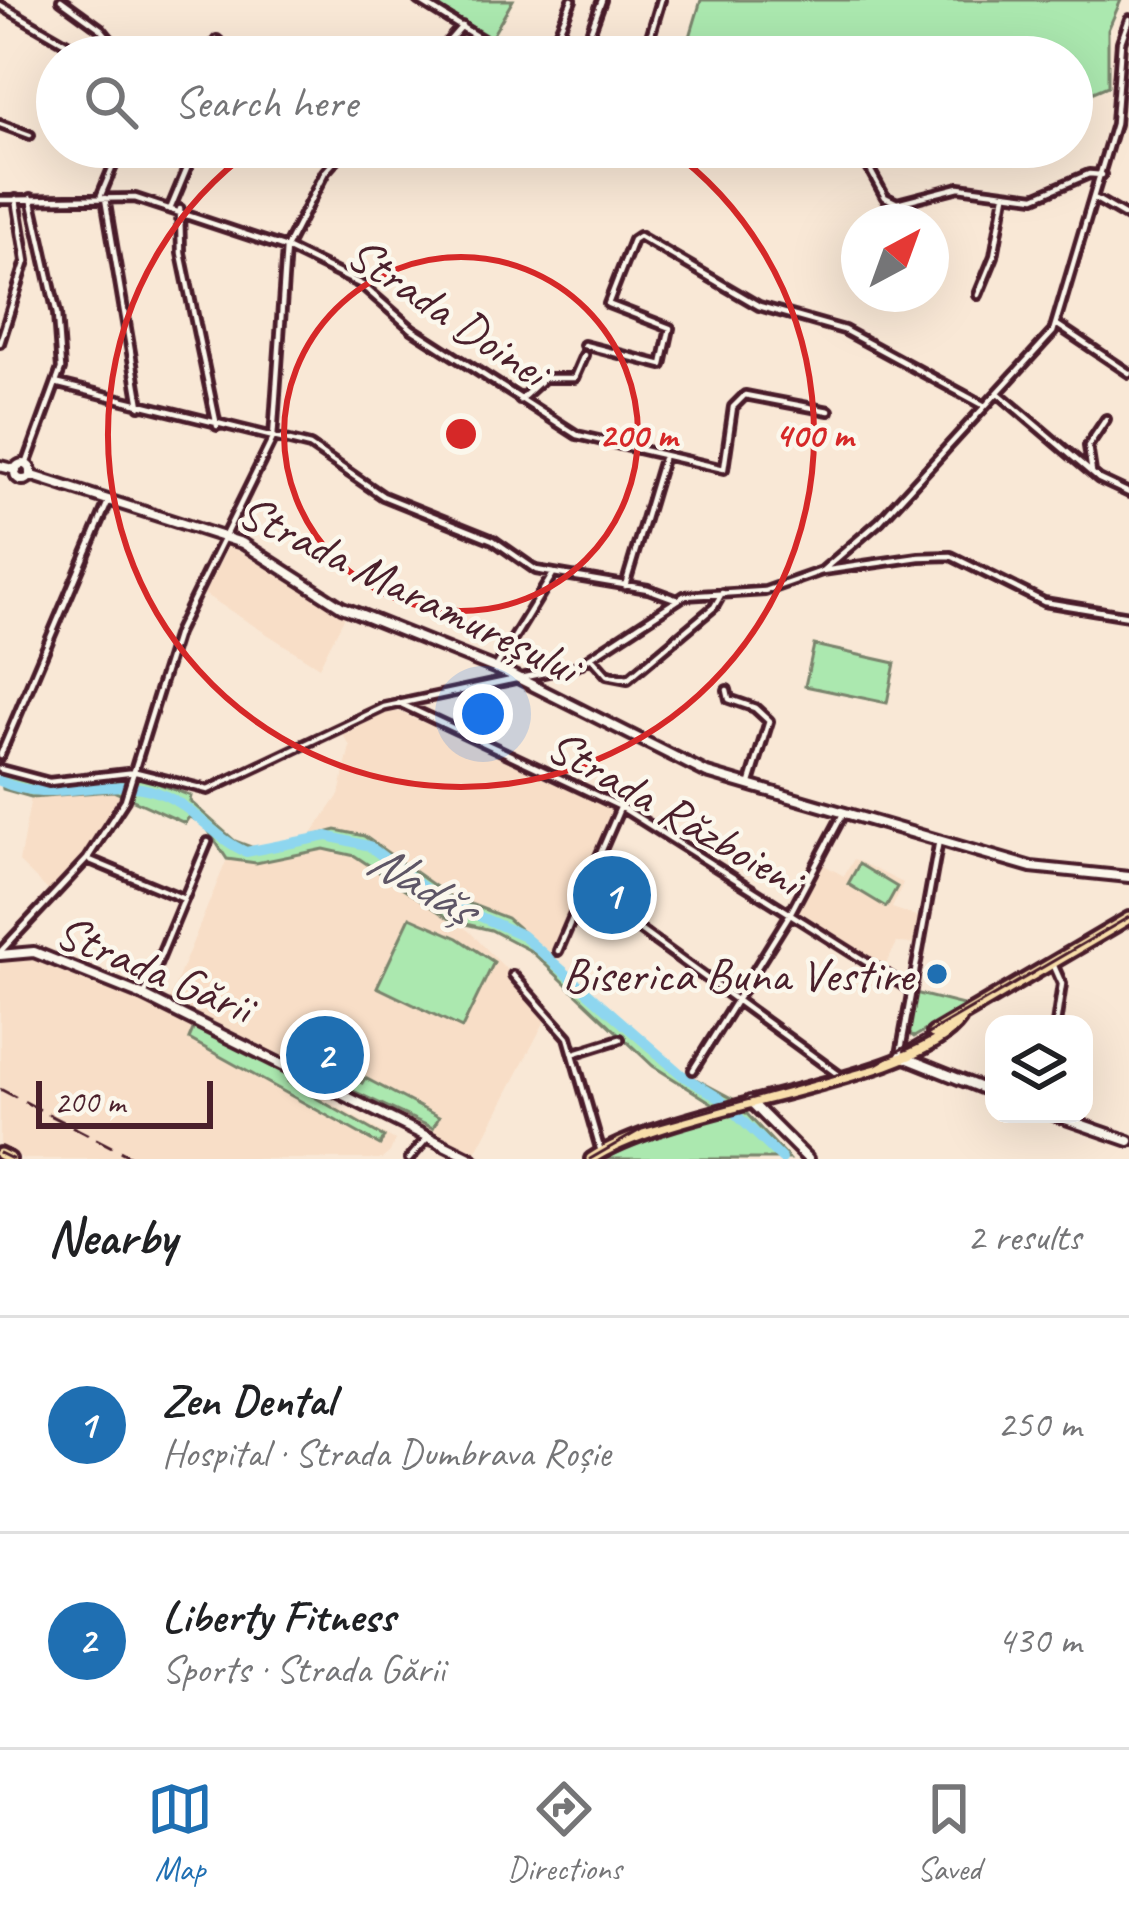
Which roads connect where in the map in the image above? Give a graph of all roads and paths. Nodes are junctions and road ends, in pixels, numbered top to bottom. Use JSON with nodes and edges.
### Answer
{"nodes":[{"id":1,"x":61,"y":0,"type":"edge"},
{"id":2,"x":418,"y":0,"type":"edge"},
{"id":3,"x":572,"y":0,"type":"edge"},
{"id":4,"x":602,"y":0,"type":"edge"},
{"id":5,"x":661,"y":0,"type":"edge"},
{"id":6,"x":0,"y":5,"type":"edge"},
{"id":7,"x":1129,"y":19,"type":"edge"},
{"id":8,"x":462,"y":26,"type":"junction"},
{"id":9,"x":54,"y":36,"type":"edge"},
{"id":10,"x":107,"y":36,"type":"edge"},
{"id":11,"x":453,"y":36,"type":"edge"},
{"id":12,"x":477,"y":36,"type":"edge"},
{"id":13,"x":557,"y":36,"type":"edge"},
{"id":14,"x":589,"y":36,"type":"edge"},
{"id":15,"x":650,"y":36,"type":"edge"},
{"id":16,"x":1119,"y":100,"type":"junction"},
{"id":17,"x":1129,"y":103,"type":"edge"},
{"id":18,"x":0,"y":124,"type":"edge"},
{"id":19,"x":30,"y":135,"type":"dead end"},
{"id":20,"x":113,"y":168,"type":"edge"},
{"id":21,"x":187,"y":168,"type":"edge"},
{"id":22,"x":329,"y":168,"type":"edge"},
{"id":23,"x":870,"y":168,"type":"edge"},
{"id":24,"x":1102,"y":176,"type":"junction"},
{"id":25,"x":1005,"y":195,"type":"junction"},
{"id":26,"x":103,"y":196,"type":"junction"},
{"id":27,"x":32,"y":198,"type":"junction"},
{"id":28,"x":16,"y":199,"type":"junction"},
{"id":29,"x":0,"y":200,"type":"edge"},
{"id":30,"x":1096,"y":200,"type":"junction"},
{"id":31,"x":171,"y":206,"type":"junction"},
{"id":32,"x":180,"y":209,"type":"junction"},
{"id":33,"x":1129,"y":218,"type":"edge"},
{"id":34,"x":286,"y":248,"type":"junction"},
{"id":35,"x":978,"y":296,"type":"dead end"},
{"id":36,"x":1056,"y":324,"type":"junction"},
{"id":37,"x":0,"y":343,"type":"edge"},
{"id":38,"x":584,"y":345,"type":"dead end"},
{"id":39,"x":584,"y":356,"type":"dead end"},
{"id":40,"x":1129,"y":373,"type":"edge"},
{"id":41,"x":58,"y":384,"type":"junction"},
{"id":42,"x":998,"y":394,"type":"junction"},
{"id":43,"x":520,"y":400,"type":"junction"},
{"id":44,"x":140,"y":406,"type":"junction"},
{"id":45,"x":986,"y":407,"type":"junction"},
{"id":46,"x":830,"y":412,"type":"dead end"},
{"id":47,"x":1106,"y":419,"type":"dead end"},
{"id":48,"x":217,"y":426,"type":"junction"},
{"id":49,"x":273,"y":438,"type":"junction"},
{"id":50,"x":663,"y":458,"type":"junction"},
{"id":51,"x":0,"y":466,"type":"edge"},
{"id":52,"x":28,"y":470,"type":"junction"},
{"id":53,"x":1092,"y":472,"type":"junction"},
{"id":54,"x":1129,"y":493,"type":"edge"},
{"id":55,"x":108,"y":501,"type":"junction"},
{"id":56,"x":228,"y":538,"type":"junction"},
{"id":57,"x":822,"y":571,"type":"junction"},
{"id":58,"x":553,"y":574,"type":"junction"},
{"id":59,"x":625,"y":586,"type":"junction"},
{"id":60,"x":722,"y":593,"type":"junction"},
{"id":61,"x":678,"y":600,"type":"junction"},
{"id":62,"x":1129,"y":616,"type":"edge"},
{"id":63,"x":592,"y":658,"type":"junction"},
{"id":64,"x":495,"y":668,"type":"junction"},
{"id":65,"x":519,"y":680,"type":"junction"},
{"id":66,"x":728,"y":690,"type":"dead end"},
{"id":67,"x":399,"y":703,"type":"junction"},
{"id":68,"x":0,"y":756,"type":"edge"},
{"id":69,"x":0,"y":769,"type":"edge"},
{"id":70,"x":135,"y":774,"type":"junction"},
{"id":71,"x":748,"y":786,"type":"junction"},
{"id":72,"x":621,"y":807,"type":"junction"},
{"id":73,"x":844,"y":812,"type":"junction"},
{"id":74,"x":939,"y":840,"type":"junction"},
{"id":75,"x":208,"y":842,"type":"dead end"},
{"id":76,"x":87,"y":859,"type":"junction"},
{"id":77,"x":1129,"y":877,"type":"edge"},
{"id":78,"x":584,"y":889,"type":"junction"},
{"id":79,"x":184,"y":899,"type":"junction"},
{"id":80,"x":790,"y":914,"type":"junction"},
{"id":81,"x":1129,"y":918,"type":"edge"},
{"id":82,"x":558,"y":951,"type":"dead end"},
{"id":83,"x":0,"y":953,"type":"edge"},
{"id":84,"x":1052,"y":964,"type":"junction"},
{"id":85,"x":513,"y":974,"type":"dead end"},
{"id":86,"x":911,"y":990,"type":"junction"},
{"id":87,"x":144,"y":996,"type":"junction"},
{"id":88,"x":737,"y":1001,"type":"junction"},
{"id":89,"x":1057,"y":1015,"type":"edge"},
{"id":90,"x":620,"y":1040,"type":"dead end"},
{"id":91,"x":574,"y":1053,"type":"junction"},
{"id":92,"x":900,"y":1055,"type":"junction"},
{"id":93,"x":693,"y":1070,"type":"dead end"},
{"id":94,"x":843,"y":1078,"type":"junction"},
{"id":95,"x":985,"y":1089,"type":"edge"},
{"id":96,"x":747,"y":1102,"type":"junction"},
{"id":97,"x":1077,"y":1123,"type":"edge"},
{"id":98,"x":429,"y":1136,"type":"junction"},
{"id":99,"x":1129,"y":1141,"type":"edge"},
{"id":100,"x":0,"y":1154,"type":"edge"},
{"id":101,"x":596,"y":1156,"type":"edge"},
{"id":102,"x":10,"y":1159,"type":"edge"},
{"id":103,"x":409,"y":1159,"type":"edge"},
{"id":104,"x":472,"y":1159,"type":"edge"},
{"id":105,"x":808,"y":1159,"type":"edge"}],
"edges":[{"from":1,"to":10,"type":"street"},
{"from":2,"to":8,"type":"street"},
{"from":3,"to":13,"type":"street"},
{"from":4,"to":14,"type":"street"},
{"from":5,"to":15,"type":"street"},
{"from":6,"to":9,"type":"street"},
{"from":7,"to":16,"type":"street"},
{"from":8,"to":11,"type":"street"},
{"from":8,"to":12,"type":"street"},
{"from":16,"to":17,"type":"street"},
{"from":16,"to":24,"type":"street"},
{"from":18,"to":19,"type":"street"},
{"from":20,"to":26,"type":"street"},
{"from":21,"to":31,"type":"street"},
{"from":22,"to":34,"type":"street"},
{"from":23,"to":25,"type":"street"},
{"from":24,"to":25,"type":"street"},
{"from":24,"to":30,"type":"street"},
{"from":25,"to":35,"type":"street"},
{"from":26,"to":27,"type":"street","name":"Strada Doinei"},
{"from":26,"to":31,"type":"street","name":"Strada Doinei"},
{"from":26,"to":44,"type":"street"},
{"from":27,"to":28,"type":"street","name":"Strada Doinei"},
{"from":27,"to":41,"type":"street"},
{"from":28,"to":29,"type":"street","name":"Strada Doinei"},
{"from":28,"to":37,"type":"street"},
{"from":30,"to":33,"type":"street"},
{"from":30,"to":36,"type":"street"},
{"from":31,"to":32,"type":"street","name":"Strada Doinei"},
{"from":32,"to":34,"type":"street","name":"Strada Doinei"},
{"from":32,"to":48,"type":"street"},
{"from":34,"to":43,"type":"street","name":"Strada Doinei"},
{"from":34,"to":49,"type":"street"},
{"from":36,"to":40,"type":"street"},
{"from":36,"to":42,"type":"street"},
{"from":38,"to":45,"type":"street"},
{"from":39,"to":43,"type":"street"},
{"from":41,"to":44,"type":"street"},
{"from":41,"to":52,"type":"street"},
{"from":42,"to":45,"type":"street"},
{"from":42,"to":53,"type":"street"},
{"from":43,"to":50,"type":"street","name":"Strada Doinei"},
{"from":44,"to":48,"type":"street"},
{"from":45,"to":57,"type":"street"},
{"from":46,"to":50,"type":"street","name":"Strada Doinei"},
{"from":47,"to":53,"type":"street"},
{"from":48,"to":49,"type":"street"},
{"from":49,"to":56,"type":"street"},
{"from":49,"to":58,"type":"street"},
{"from":50,"to":59,"type":"street"},
{"from":51,"to":52,"type":"main road"},
{"from":52,"to":55,"type":"main road","name":"Strada Maramureșului"},
{"from":53,"to":54,"type":"street"},
{"from":55,"to":56,"type":"main road","name":"Strada Maramureșului"},
{"from":55,"to":68,"type":"street"},
{"from":56,"to":64,"type":"main road","name":"Strada Maramureșului"},
{"from":56,"to":70,"type":"street"},
{"from":57,"to":60,"type":"street"},
{"from":57,"to":62,"type":"street"},
{"from":58,"to":59,"type":"street"},
{"from":58,"to":64,"type":"street"},
{"from":59,"to":61,"type":"street"},
{"from":60,"to":61,"type":"street"},
{"from":60,"to":63,"type":"street"},
{"from":61,"to":63,"type":"street"},
{"from":63,"to":65,"type":"street"},
{"from":64,"to":65,"type":"main road","name":"Strada Maramureșului"},
{"from":65,"to":67,"type":"street"},
{"from":65,"to":71,"type":"main road","name":"Strada Maramureșului"},
{"from":66,"to":71,"type":"street"},
{"from":67,"to":70,"type":"street"},
{"from":67,"to":72,"type":"street","name":"Strada Războieni"},
{"from":69,"to":70,"type":"street"},
{"from":70,"to":76,"type":"street"},
{"from":71,"to":73,"type":"main road","name":"Strada Maramureșului"},
{"from":72,"to":78,"type":"street"},
{"from":72,"to":80,"type":"street","name":"Strada Războieni"},
{"from":73,"to":74,"type":"main road","name":"Strada Maramureșului"},
{"from":73,"to":80,"type":"street"},
{"from":74,"to":77,"type":"main road","name":"Strada Maramureșului"},
{"from":74,"to":86,"type":"street"},
{"from":75,"to":79,"type":"street"},
{"from":76,"to":79,"type":"street"},
{"from":76,"to":83,"type":"street"},
{"from":78,"to":82,"type":"street"},
{"from":78,"to":88,"type":"street"},
{"from":79,"to":87,"type":"street"},
{"from":80,"to":86,"type":"street","name":"Strada Războieni"},
{"from":80,"to":88,"type":"street"},
{"from":81,"to":84,"type":"main road"},
{"from":83,"to":87,"type":"main road","name":"Strada Gării"},
{"from":84,"to":89,"type":"street"},
{"from":84,"to":92,"type":"main road"},
{"from":85,"to":91,"type":"street"},
{"from":86,"to":92,"type":"street"},
{"from":87,"to":98,"type":"main road","name":"Strada Gării"},
{"from":88,"to":93,"type":"street"},
{"from":88,"to":94,"type":"street"},
{"from":90,"to":91,"type":"street"},
{"from":91,"to":101,"type":"street"},
{"from":92,"to":94,"type":"main road"},
{"from":92,"to":95,"type":"main road"},
{"from":94,"to":96,"type":"main road"},
{"from":96,"to":101,"type":"main road"},
{"from":96,"to":105,"type":"main road"},
{"from":97,"to":99,"type":"main road"},
{"from":98,"to":103,"type":"street"},
{"from":98,"to":104,"type":"main road","name":"Strada Gării"},
{"from":100,"to":102,"type":"main road"}]}
